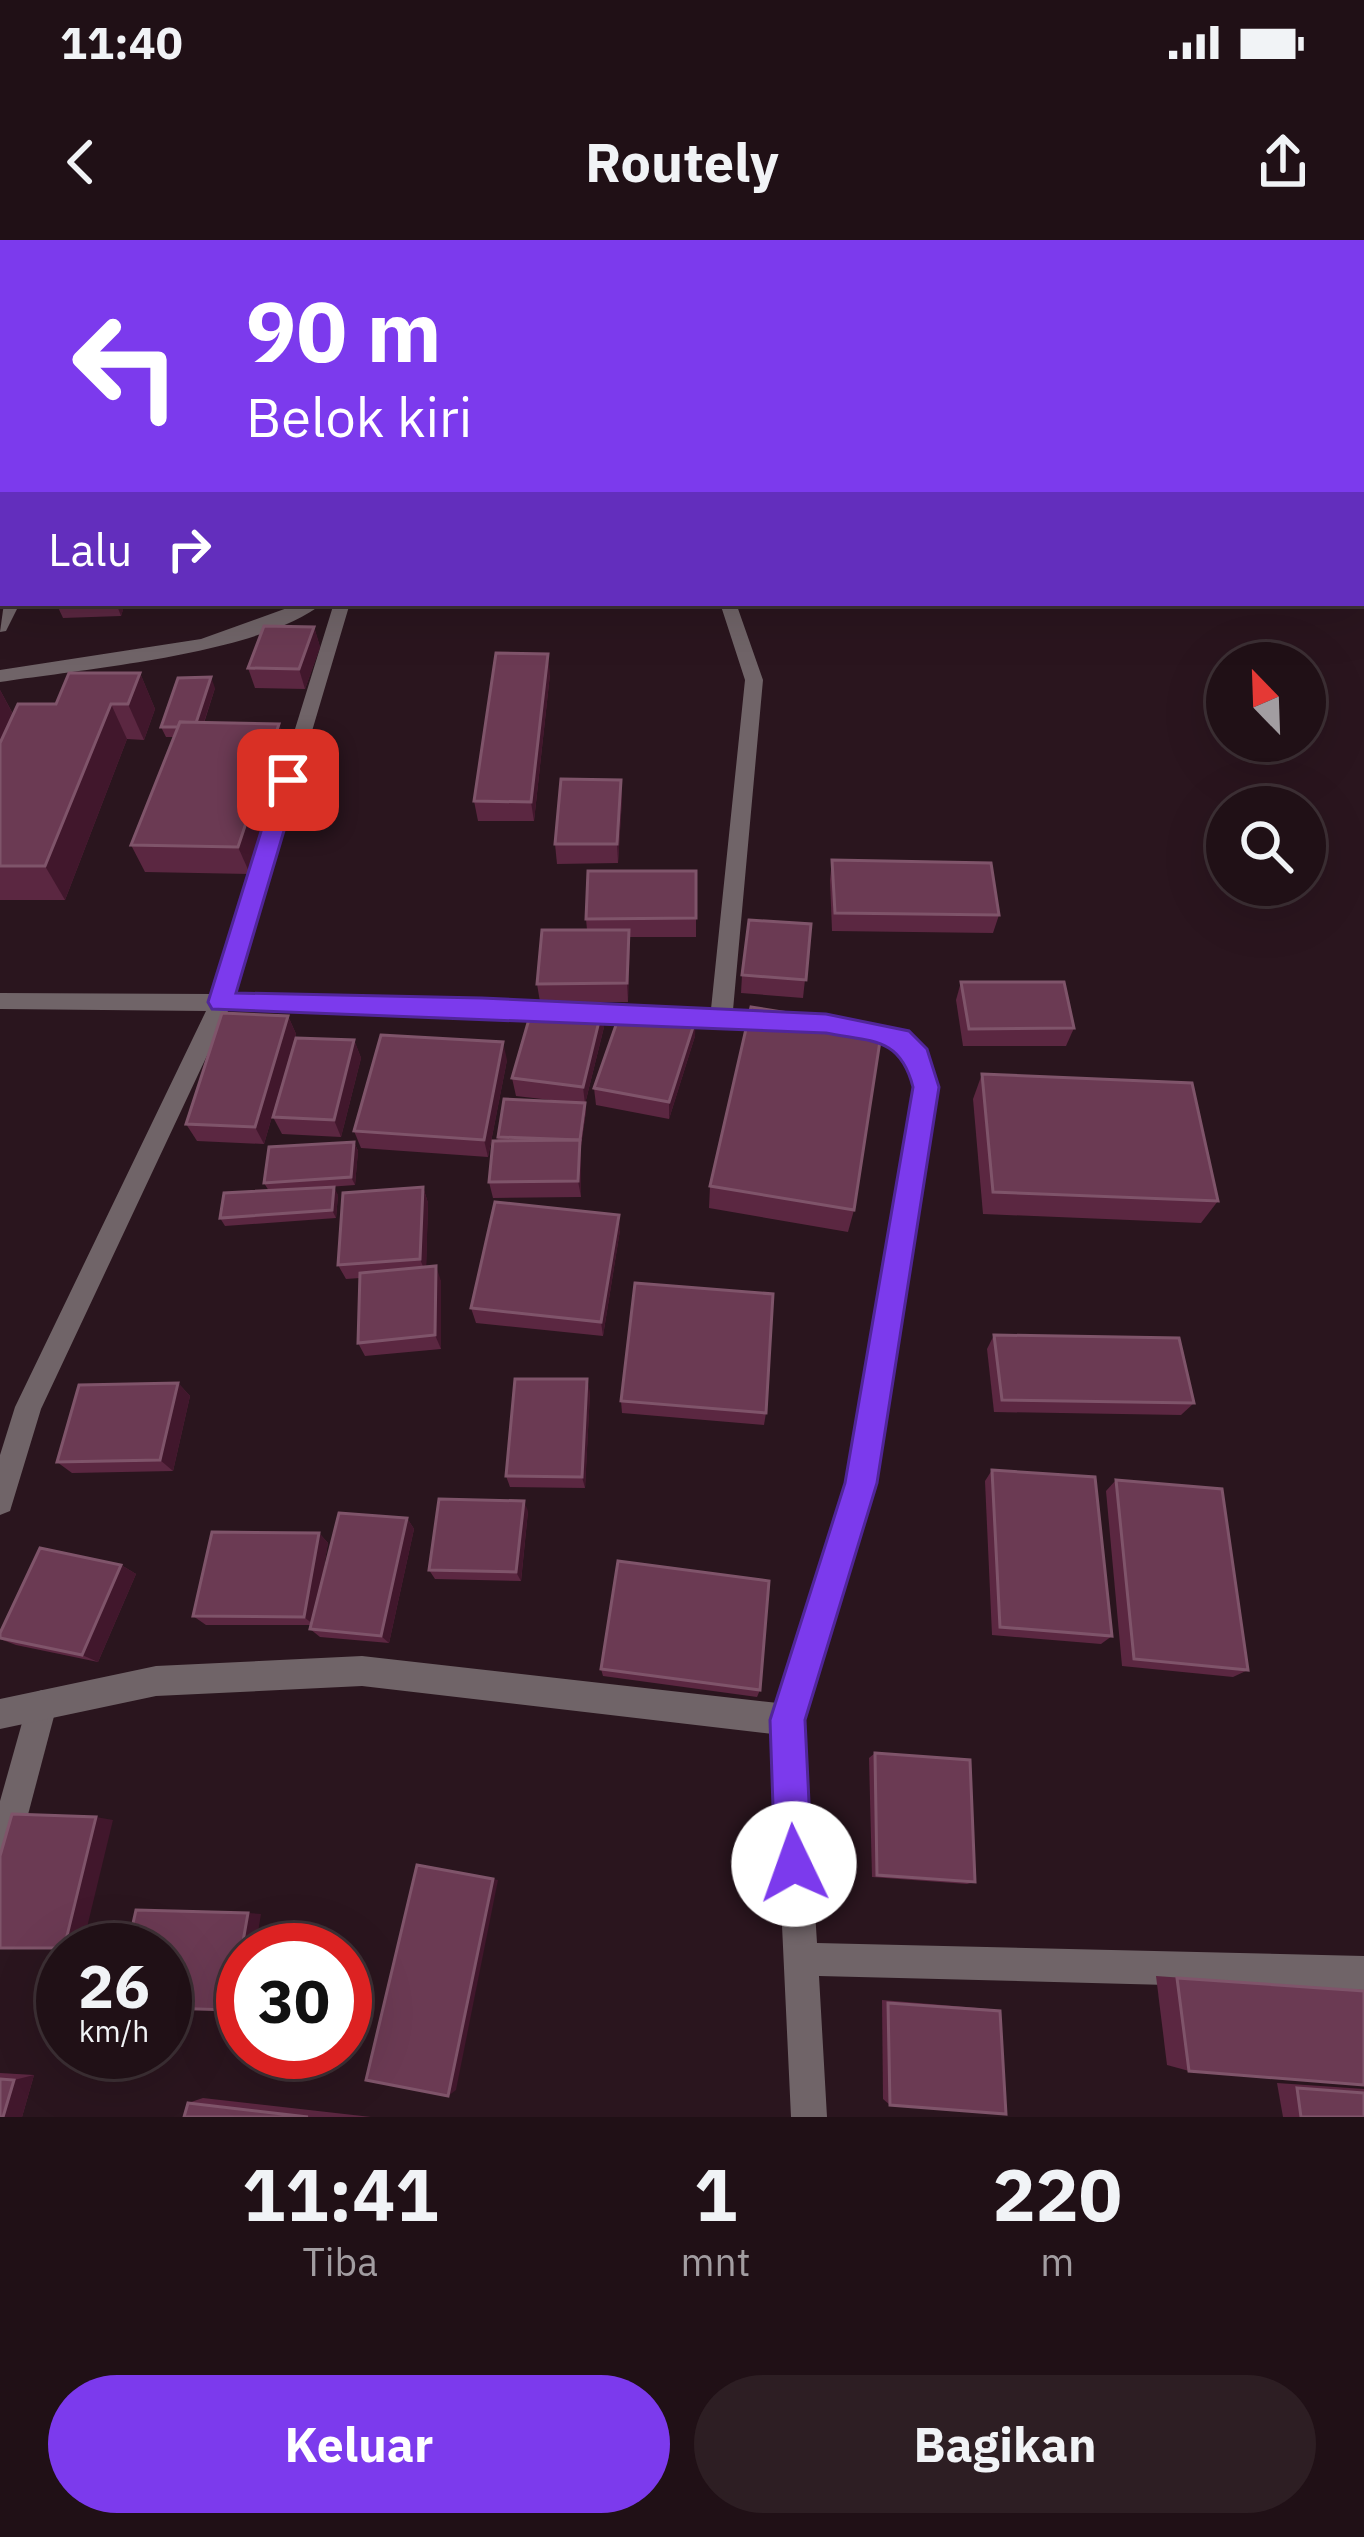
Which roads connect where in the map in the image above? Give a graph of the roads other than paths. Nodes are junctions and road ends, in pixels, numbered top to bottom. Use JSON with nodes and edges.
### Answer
{"nodes":[{"id":1,"x":309,"y":606,"type":"edge"},
{"id":2,"x":341,"y":606,"type":"edge"},
{"id":3,"x":729,"y":606,"type":"edge"},
{"id":4,"x":0,"y":676,"type":"edge"},
{"id":5,"x":0,"y":1001,"type":"edge"},
{"id":6,"x":221,"y":1002,"type":"junction"},
{"id":7,"x":721,"y":1016,"type":"junction"},
{"id":8,"x":14,"y":1408,"type":"edge"},
{"id":9,"x":0,"y":1501,"type":"edge"},
{"id":10,"x":42,"y":1705,"type":"junction"},
{"id":11,"x":0,"y":1714,"type":"edge"},
{"id":12,"x":788,"y":1720,"type":"junction"},
{"id":13,"x":0,"y":1860,"type":"edge"},
{"id":14,"x":798,"y":1959,"type":"junction"},
{"id":15,"x":1364,"y":1972,"type":"edge"},
{"id":16,"x":809,"y":2117,"type":"edge"}],
"edges":[{"from":1,"to":4,"type":"street"},
{"from":2,"to":6,"type":"street"},
{"from":3,"to":7,"type":"street"},
{"from":5,"to":6,"type":"street"},
{"from":6,"to":7,"type":"street"},
{"from":6,"to":8,"type":"street"},
{"from":7,"to":12,"type":"street"},
{"from":8,"to":9,"type":"street"},
{"from":10,"to":11,"type":"street"},
{"from":10,"to":12,"type":"street"},
{"from":10,"to":13,"type":"street"},
{"from":12,"to":14,"type":"street"},
{"from":14,"to":15,"type":"street"},
{"from":14,"to":16,"type":"street"}]}
